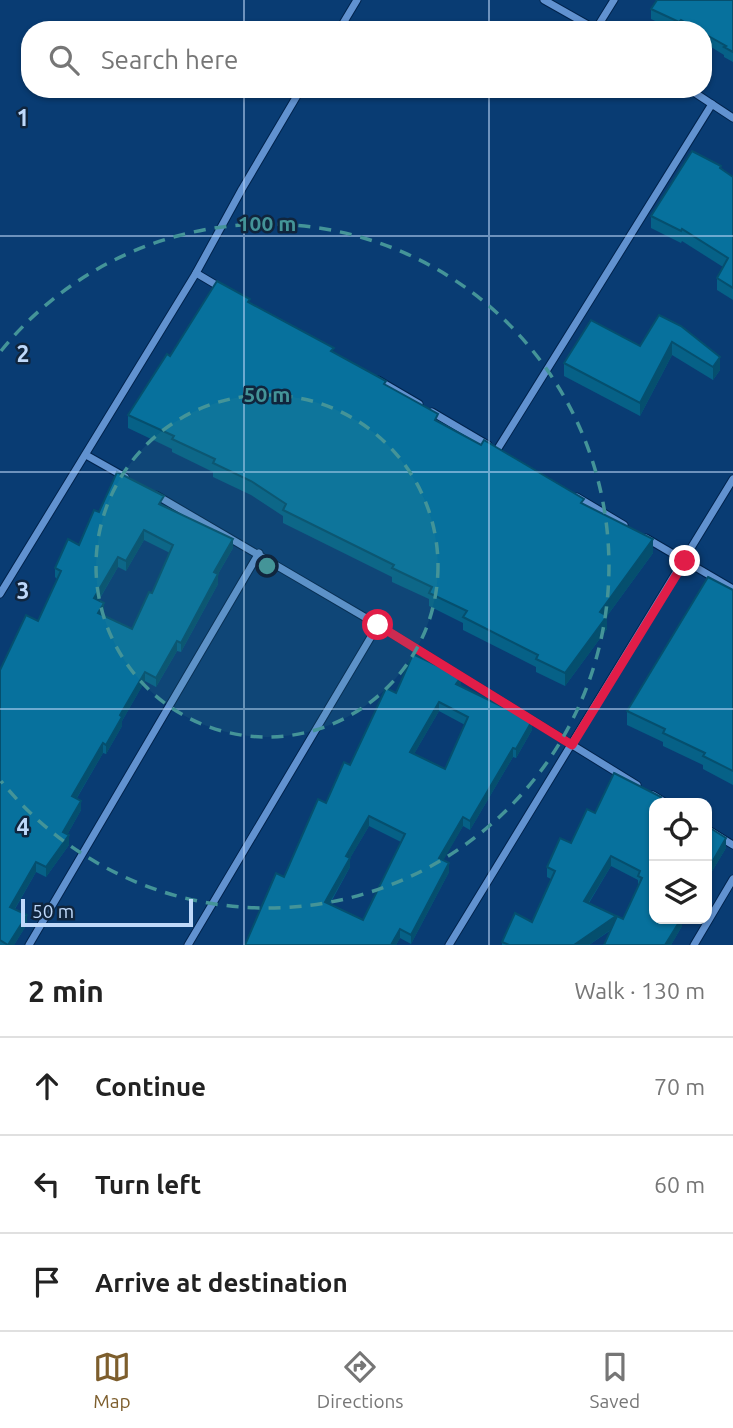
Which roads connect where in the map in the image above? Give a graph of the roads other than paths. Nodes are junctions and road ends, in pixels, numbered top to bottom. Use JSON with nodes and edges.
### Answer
{"nodes":[{"id":1,"x":357,"y":0,"type":"edge"},
{"id":2,"x":544,"y":0,"type":"edge"},
{"id":3,"x":614,"y":0,"type":"edge"},
{"id":4,"x":344,"y":21,"type":"edge"},
{"id":5,"x":582,"y":21,"type":"edge"},
{"id":6,"x":601,"y":21,"type":"edge"},
{"id":7,"x":297,"y":98,"type":"edge"},
{"id":8,"x":703,"y":98,"type":"edge"},
{"id":9,"x":712,"y":104,"type":"junction"},
{"id":10,"x":733,"y":118,"type":"edge"},
{"id":11,"x":196,"y":273,"type":"junction"},
{"id":12,"x":232,"y":294,"type":"edge"},
{"id":13,"x":365,"y":372,"type":"edge"},
{"id":14,"x":497,"y":450,"type":"junction"},
{"id":15,"x":86,"y":454,"type":"junction"},
{"id":16,"x":509,"y":457,"type":"edge"},
{"id":17,"x":733,"y":479,"type":"edge"},
{"id":18,"x":132,"y":481,"type":"edge"},
{"id":19,"x":144,"y":488,"type":"edge"},
{"id":20,"x":568,"y":492,"type":"edge"},
{"id":21,"x":626,"y":527,"type":"edge"},
{"id":22,"x":638,"y":534,"type":"edge"},
{"id":23,"x":259,"y":553,"type":"junction"},
{"id":24,"x":685,"y":561,"type":"junction"},
{"id":25,"x":733,"y":589,"type":"edge"},
{"id":26,"x":0,"y":594,"type":"edge"},
{"id":27,"x":378,"y":625,"type":"junction"},
{"id":28,"x":572,"y":745,"type":"junction"},
{"id":29,"x":658,"y":798,"type":"edge"},
{"id":30,"x":712,"y":832,"type":"edge"},
{"id":31,"x":733,"y":845,"type":"edge"},
{"id":32,"x":733,"y":879,"type":"edge"},
{"id":33,"x":29,"y":945,"type":"edge"},
{"id":34,"x":188,"y":945,"type":"edge"},
{"id":35,"x":449,"y":945,"type":"edge"},
{"id":36,"x":694,"y":945,"type":"edge"}],
"edges":[{"from":1,"to":4,"type":"street"},
{"from":2,"to":5,"type":"street"},
{"from":3,"to":6,"type":"street"},
{"from":7,"to":11,"type":"street"},
{"from":8,"to":9,"type":"street"},
{"from":9,"to":10,"type":"street"},
{"from":9,"to":14,"type":"street"},
{"from":11,"to":12,"type":"street"},
{"from":11,"to":15,"type":"street"},
{"from":13,"to":14,"type":"street"},
{"from":14,"to":16,"type":"street"},
{"from":15,"to":18,"type":"street"},
{"from":15,"to":26,"type":"street"},
{"from":17,"to":24,"type":"street"},
{"from":19,"to":23,"type":"street"},
{"from":20,"to":21,"type":"street"},
{"from":22,"to":24,"type":"street"},
{"from":23,"to":27,"type":"street"},
{"from":23,"to":33,"type":"street"},
{"from":24,"to":25,"type":"street"},
{"from":24,"to":28,"type":"street"},
{"from":27,"to":28,"type":"street"},
{"from":27,"to":34,"type":"street"},
{"from":28,"to":29,"type":"street"},
{"from":28,"to":35,"type":"street"},
{"from":30,"to":31,"type":"street"},
{"from":32,"to":36,"type":"street"}]}
